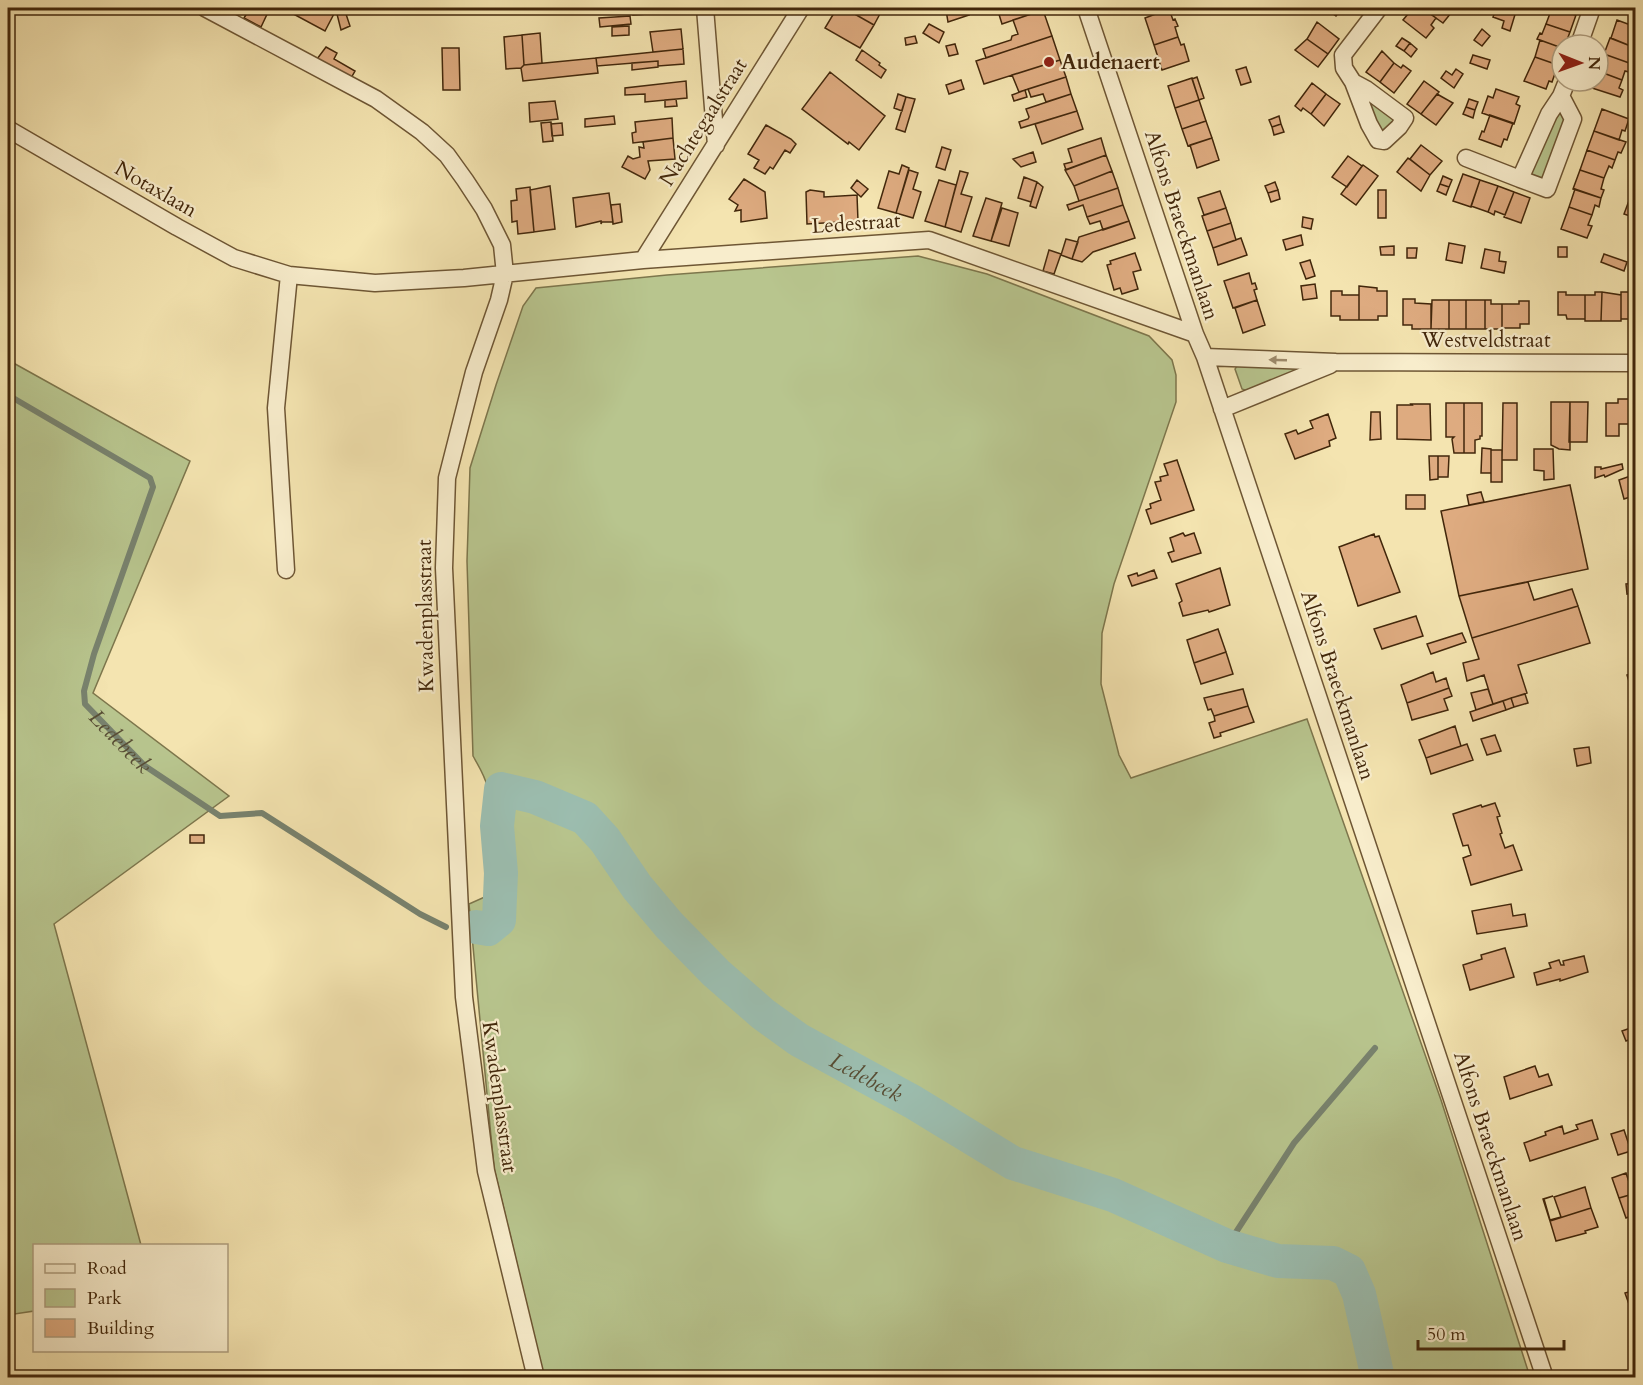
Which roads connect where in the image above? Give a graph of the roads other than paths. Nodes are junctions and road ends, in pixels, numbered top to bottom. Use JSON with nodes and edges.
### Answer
{"nodes":[{"id":1,"x":205,"y":8,"type":"edge"},
{"id":2,"x":705,"y":8,"type":"edge"},
{"id":3,"x":801,"y":8,"type":"edge"},
{"id":4,"x":1086,"y":8,"type":"edge"},
{"id":5,"x":1379,"y":8,"type":"edge"},
{"id":6,"x":1592,"y":8,"type":"edge"},
{"id":7,"x":1583,"y":33,"type":"edge"},
{"id":8,"x":1353,"y":82,"type":"dead end"},
{"id":9,"x":1562,"y":93,"type":"edge"},
{"id":10,"x":1565,"y":93,"type":"edge"},
{"id":11,"x":8,"y":129,"type":"edge"},
{"id":12,"x":716,"y":145,"type":"junction"},
{"id":13,"x":1466,"y":158,"type":"dead end"},
{"id":14,"x":1520,"y":179,"type":"junction"},
{"id":15,"x":643,"y":260,"type":"junction"},
{"id":16,"x":506,"y":274,"type":"junction"},
{"id":17,"x":289,"y":275,"type":"junction"},
{"id":18,"x":1195,"y":334,"type":"junction"},
{"id":19,"x":1205,"y":357,"type":"junction"},
{"id":20,"x":1336,"y":362,"type":"junction"},
{"id":21,"x":1635,"y":363,"type":"edge"},
{"id":22,"x":1222,"y":409,"type":"junction"},
{"id":23,"x":286,"y":570,"type":"dead end"},
{"id":24,"x":536,"y":1377,"type":"edge"},
{"id":25,"x":1545,"y":1377,"type":"edge"}],
"edges":[{"from":1,"to":16,"type":"street","name":"Kwadenplasstraat"},
{"from":2,"to":12,"type":"street"},
{"from":3,"to":12,"type":"street","name":"Nachtegaalstraat"},
{"from":4,"to":18,"type":"street","name":"Alfons Braeckmanlaan"},
{"from":5,"to":8,"type":"street"},
{"from":6,"to":7,"type":"street"},
{"from":9,"to":14,"type":"street"},
{"from":10,"to":14,"type":"street"},
{"from":11,"to":17,"type":"street","name":"Notaxlaan"},
{"from":12,"to":15,"type":"street","name":"Nachtegaalstraat"},
{"from":13,"to":14,"type":"street"},
{"from":15,"to":16,"type":"street","name":"Ledestraat"},
{"from":15,"to":18,"type":"street","name":"Ledestraat"},
{"from":16,"to":17,"type":"street","name":"Notaxlaan"},
{"from":16,"to":24,"type":"street","name":"Kwadenplasstraat"},
{"from":17,"to":23,"type":"street"},
{"from":18,"to":19,"type":"street","name":"Alfons Braeckmanlaan"},
{"from":20,"to":19,"type":"street","name":"Westveldstraat","one_way":true},
{"from":19,"to":22,"type":"street","name":"Alfons Braeckmanlaan"},
{"from":20,"to":21,"type":"street","name":"Westveldstraat"},
{"from":20,"to":22,"type":"street","name":"Westveldstraat"},
{"from":22,"to":25,"type":"street","name":"Alfons Braeckmanlaan"}]}
